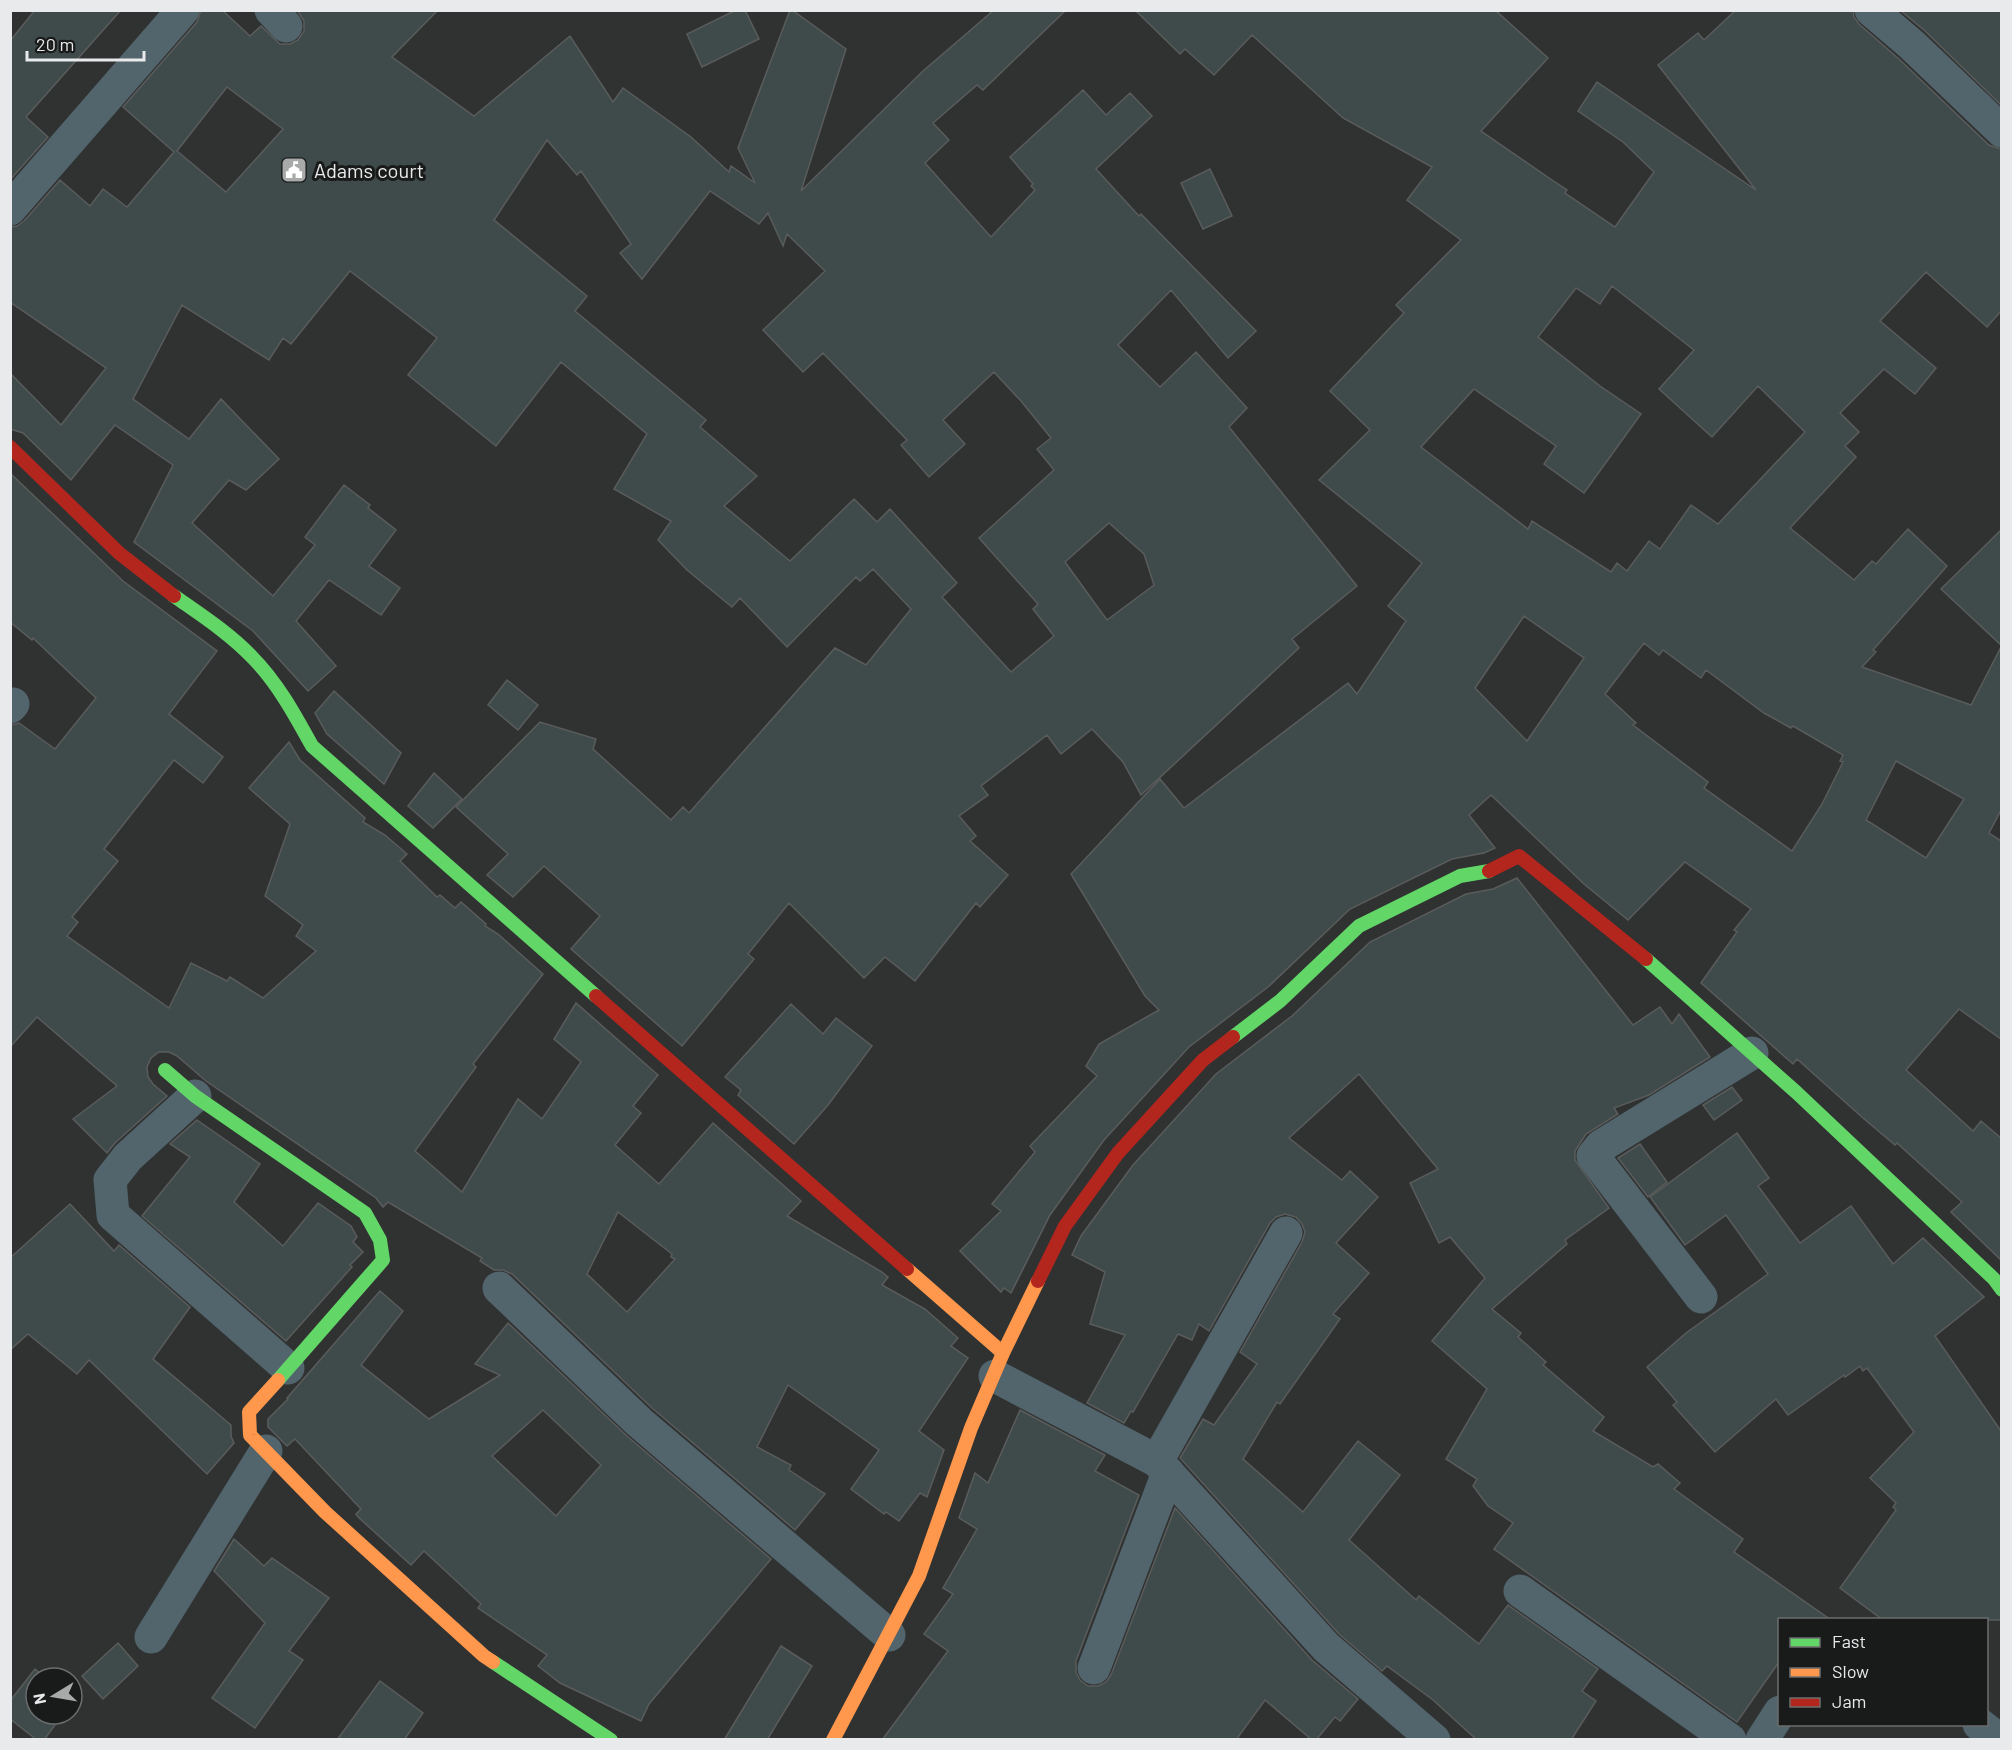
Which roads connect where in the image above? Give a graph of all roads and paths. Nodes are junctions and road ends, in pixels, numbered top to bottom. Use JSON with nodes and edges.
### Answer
{"nodes":[{"id":1,"x":183,"y":10,"type":"edge"},
{"id":2,"x":1871,"y":10,"type":"edge"},
{"id":3,"x":2001,"y":131,"type":"edge"},
{"id":4,"x":10,"y":209,"type":"edge"},
{"id":5,"x":10,"y":447,"type":"edge"},
{"id":6,"x":1752,"y":1053,"type":"junction"},
{"id":7,"x":165,"y":1070,"type":"dead end"},
{"id":8,"x":195,"y":1096,"type":"junction"},
{"id":9,"x":1286,"y":1233,"type":"dead end"},
{"id":10,"x":499,"y":1288,"type":"dead end"},
{"id":11,"x":2001,"y":1290,"type":"edge"},
{"id":12,"x":1701,"y":1297,"type":"dead end"},
{"id":13,"x":999,"y":1365,"type":"junction"},
{"id":14,"x":288,"y":1368,"type":"junction"},
{"id":15,"x":266,"y":1451,"type":"junction"},
{"id":16,"x":1163,"y":1467,"type":"junction"},
{"id":17,"x":1520,"y":1591,"type":"dead end"},
{"id":18,"x":889,"y":1635,"type":"junction"},
{"id":19,"x":151,"y":1637,"type":"dead end"},
{"id":20,"x":1094,"y":1668,"type":"dead end"},
{"id":21,"x":1778,"y":1714,"type":"edge"},
{"id":22,"x":1980,"y":1726,"type":"edge"},
{"id":23,"x":2001,"y":1733,"type":"edge"},
{"id":24,"x":1997,"y":1739,"type":"edge"},
{"id":25,"x":611,"y":1740,"type":"edge"},
{"id":26,"x":833,"y":1740,"type":"edge"},
{"id":27,"x":1434,"y":1740,"type":"edge"},
{"id":28,"x":1730,"y":1740,"type":"edge"},
{"id":29,"x":1762,"y":1740,"type":"edge"}],
"edges":[{"from":1,"to":4,"type":"street"},
{"from":2,"to":3,"type":"street"},
{"from":5,"to":13,"type":"street"},
{"from":6,"to":11,"type":"street"},
{"from":6,"to":12,"type":"street"},
{"from":6,"to":13,"type":"street"},
{"from":7,"to":8,"type":"street"},
{"from":8,"to":14,"type":"street"},
{"from":8,"to":14,"type":"street"},
{"from":9,"to":16,"type":"street"},
{"from":10,"to":18,"type":"street"},
{"from":13,"to":16,"type":"street"},
{"from":13,"to":18,"type":"street"},
{"from":14,"to":15,"type":"street"},
{"from":15,"to":19,"type":"street"},
{"from":15,"to":25,"type":"street"},
{"from":16,"to":20,"type":"street"},
{"from":16,"to":27,"type":"street"},
{"from":17,"to":28,"type":"street"},
{"from":18,"to":26,"type":"street"},
{"from":21,"to":29,"type":"street"},
{"from":22,"to":24,"type":"street"},
{"from":23,"to":24,"type":"street"}]}
